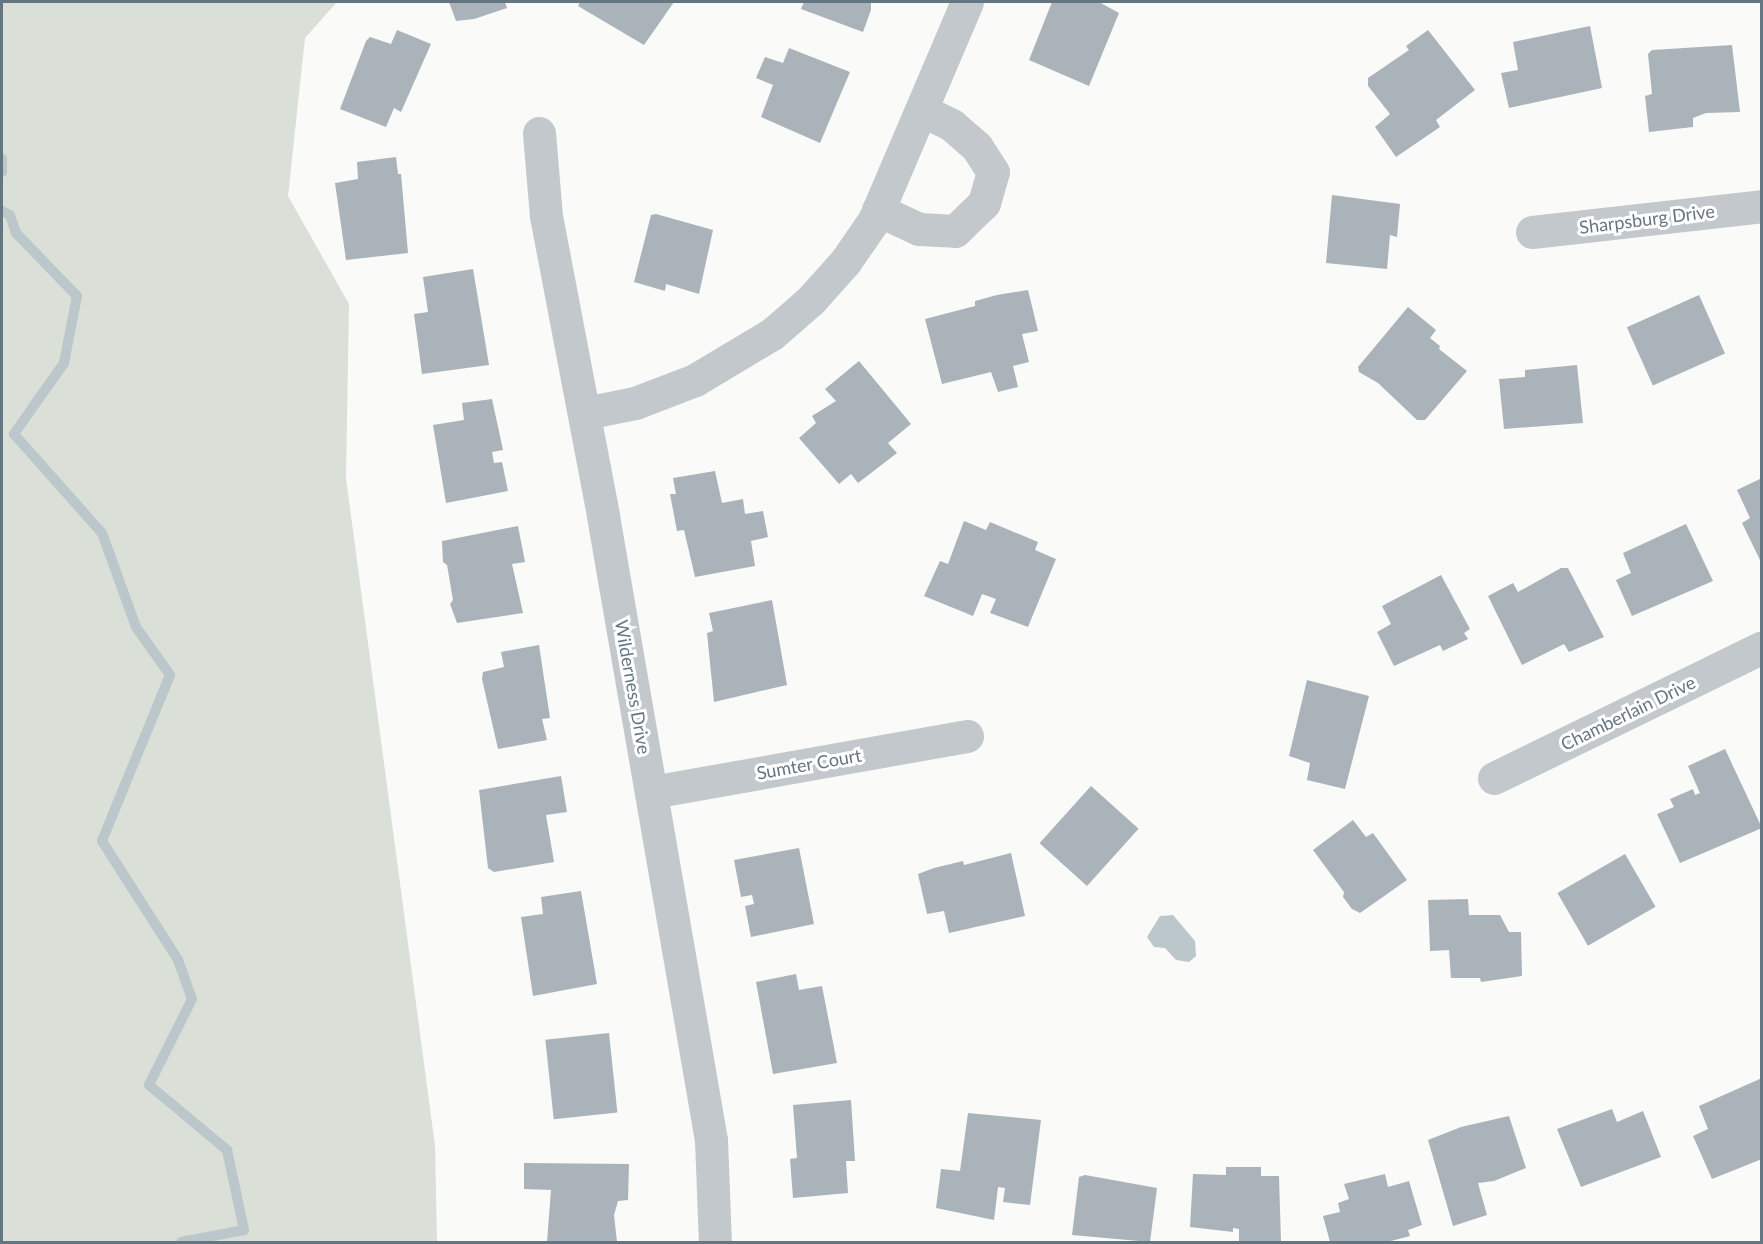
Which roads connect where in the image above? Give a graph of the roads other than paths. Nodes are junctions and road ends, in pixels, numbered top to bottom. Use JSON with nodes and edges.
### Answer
{"nodes":[{"id":1,"x":968,"y":2,"type":"edge"},
{"id":2,"x":921,"y":110,"type":"junction"},
{"id":3,"x":538,"y":133,"type":"dead end"},
{"id":4,"x":1761,"y":206,"type":"edge"},
{"id":5,"x":878,"y":210,"type":"junction"},
{"id":6,"x":1532,"y":232,"type":"dead end"},
{"id":7,"x":585,"y":413,"type":"junction"},
{"id":8,"x":1761,"y":647,"type":"edge"},
{"id":9,"x":967,"y":736,"type":"dead end"},
{"id":10,"x":1494,"y":778,"type":"dead end"},
{"id":11,"x":652,"y":792,"type":"junction"},
{"id":12,"x":716,"y":1242,"type":"edge"}],
"edges":[{"from":1,"to":2,"type":"street"},
{"from":2,"to":5,"type":"street"},
{"from":2,"to":5,"type":"street"},
{"from":3,"to":7,"type":"street","name":"Wilderness Drive"},
{"from":4,"to":6,"type":"street","name":"Sharpsburg Drive"},
{"from":5,"to":7,"type":"street"},
{"from":7,"to":11,"type":"street","name":"Wilderness Drive"},
{"from":8,"to":10,"type":"street","name":"Chamberlain Drive"},
{"from":9,"to":11,"type":"street","name":"Sumter Court"},
{"from":11,"to":12,"type":"street","name":"Wilderness Drive"}]}
